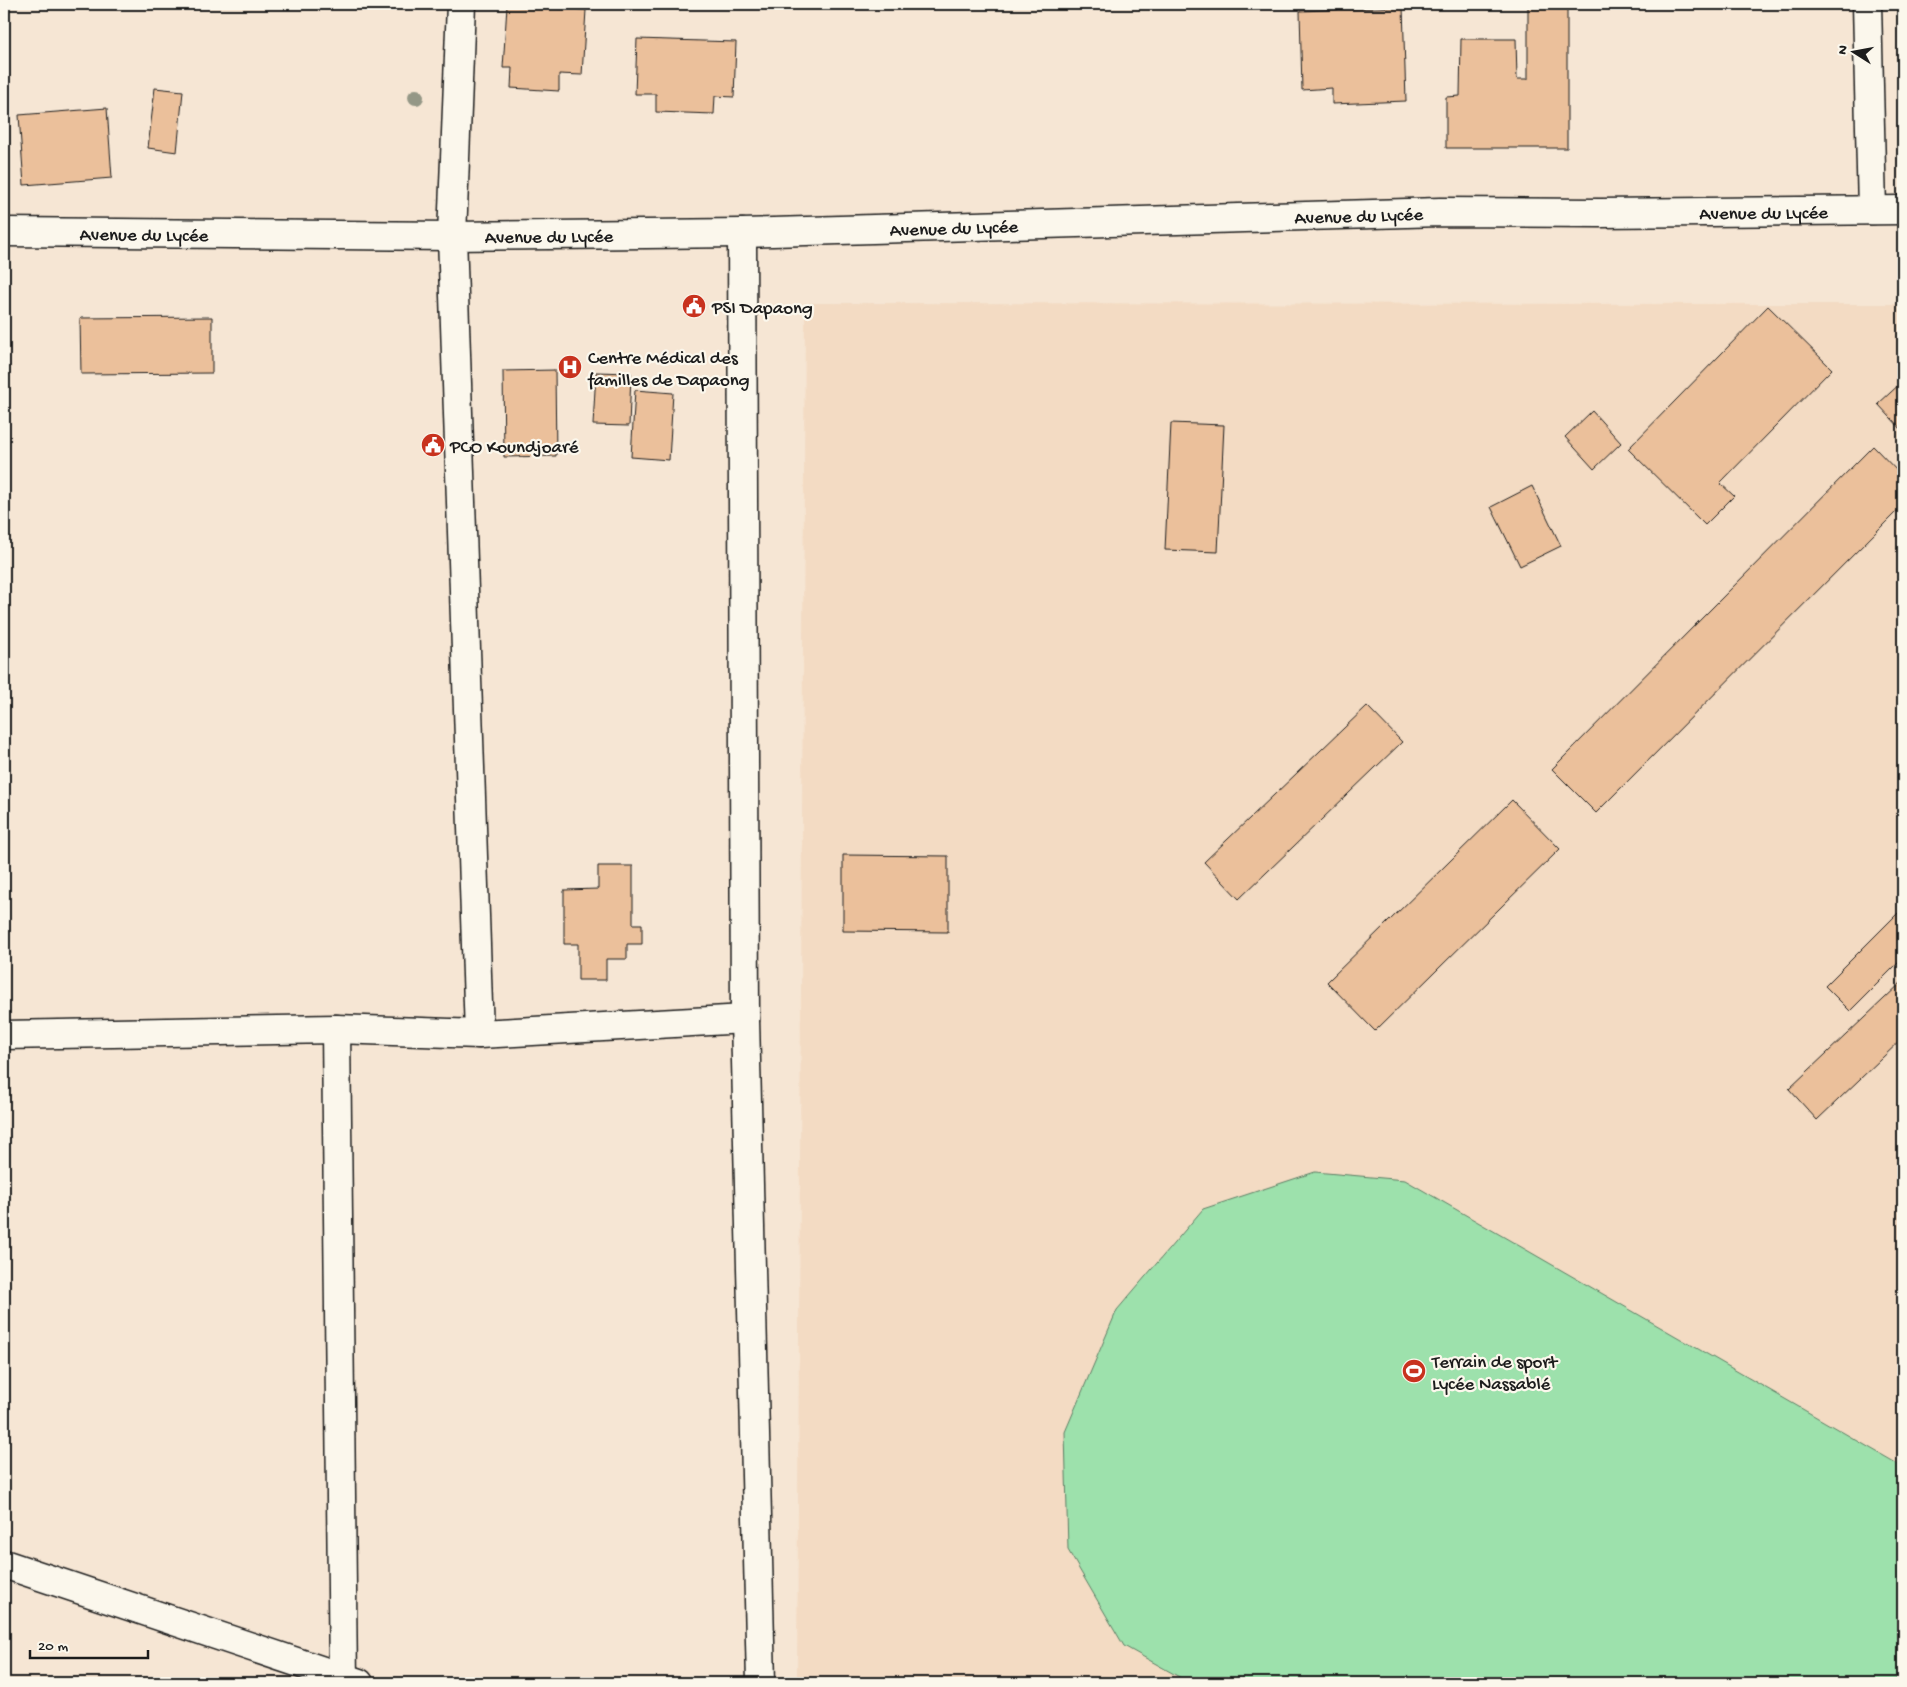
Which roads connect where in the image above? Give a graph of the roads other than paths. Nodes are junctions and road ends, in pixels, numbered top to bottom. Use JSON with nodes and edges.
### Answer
{"nodes":[{"id":1,"x":461,"y":4,"type":"edge"},
{"id":2,"x":1867,"y":4,"type":"edge"},
{"id":3,"x":1872,"y":210,"type":"junction"},
{"id":4,"x":1903,"y":210,"type":"edge"},
{"id":5,"x":4,"y":232,"type":"edge"},
{"id":6,"x":742,"y":233,"type":"junction"},
{"id":7,"x":452,"y":236,"type":"junction"},
{"id":8,"x":745,"y":1019,"type":"junction"},
{"id":9,"x":336,"y":1029,"type":"junction"},
{"id":10,"x":479,"y":1034,"type":"junction"},
{"id":11,"x":4,"y":1035,"type":"edge"},
{"id":12,"x":4,"y":1564,"type":"edge"},
{"id":13,"x":349,"y":1681,"type":"edge"},
{"id":14,"x":762,"y":1683,"type":"edge"}],
"edges":[{"from":1,"to":7,"type":"street"},
{"from":2,"to":3,"type":"street"},
{"from":3,"to":4,"type":"street","name":"Avenue du Lycée"},
{"from":3,"to":6,"type":"street","name":"Avenue du Lycée"},
{"from":5,"to":7,"type":"street","name":"Avenue du Lycée"},
{"from":6,"to":7,"type":"street","name":"Avenue du Lycée"},
{"from":6,"to":8,"type":"street"},
{"from":7,"to":10,"type":"street"},
{"from":8,"to":10,"type":"street"},
{"from":8,"to":14,"type":"street"},
{"from":9,"to":10,"type":"street"},
{"from":9,"to":11,"type":"street"},
{"from":9,"to":13,"type":"street"},
{"from":12,"to":13,"type":"street"}]}
